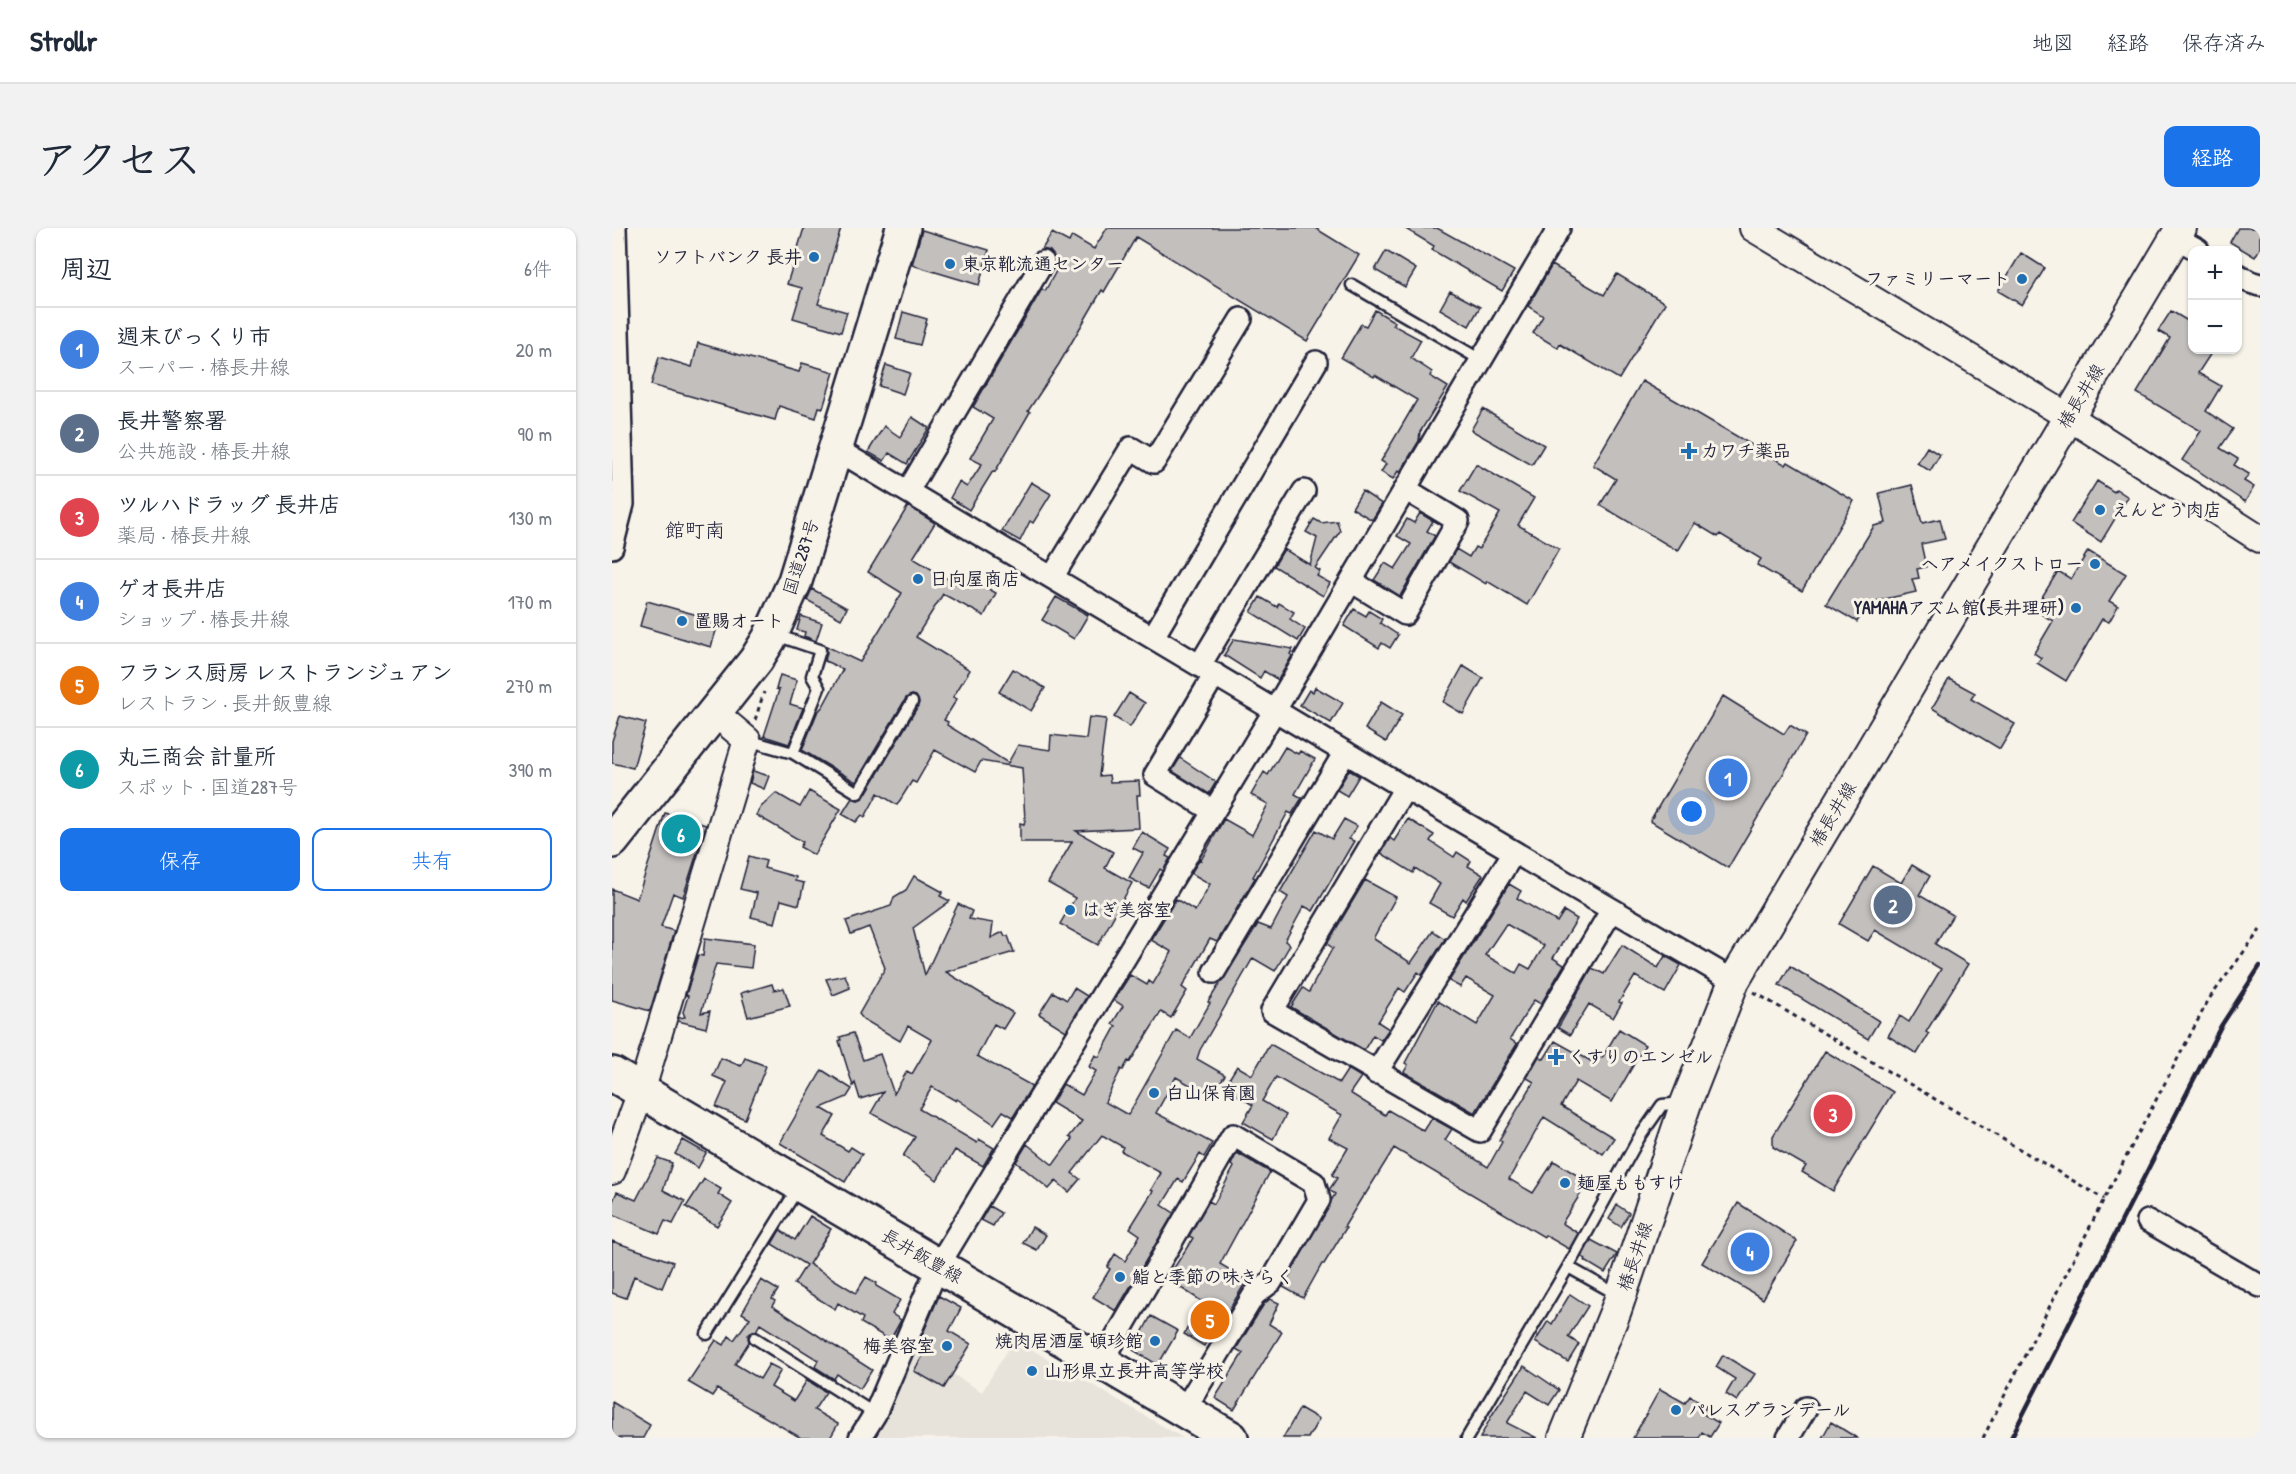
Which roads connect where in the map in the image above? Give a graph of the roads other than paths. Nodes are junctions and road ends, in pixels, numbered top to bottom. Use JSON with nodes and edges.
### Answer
{"nodes":[{"id":1,"x":615,"y":228,"type":"edge"},
{"id":2,"x":903,"y":228,"type":"edge"},
{"id":3,"x":1559,"y":228,"type":"edge"},
{"id":4,"x":1754,"y":228,"type":"edge"},
{"id":5,"x":2184,"y":238,"type":"edge"},
{"id":6,"x":1043,"y":262,"type":"dead end"},
{"id":7,"x":2242,"y":277,"type":"edge"},
{"id":8,"x":1352,"y":285,"type":"dead end"},
{"id":9,"x":2260,"y":285,"type":"edge"},
{"id":10,"x":1241,"y":319,"type":"dead end"},
{"id":11,"x":1481,"y":360,"type":"junction"},
{"id":12,"x":1316,"y":362,"type":"dead end"},
{"id":13,"x":2069,"y":417,"type":"junction"},
{"id":14,"x":836,"y":448,"type":"junction"},
{"id":15,"x":1405,"y":489,"type":"junction"},
{"id":16,"x":908,"y":491,"type":"junction"},
{"id":17,"x":1304,"y":491,"type":"dead end"},
{"id":18,"x":2260,"y":539,"type":"edge"},
{"id":19,"x":612,"y":547,"type":"edge"},
{"id":20,"x":1053,"y":576,"type":"junction"},
{"id":21,"x":1351,"y":581,"type":"junction"},
{"id":22,"x":771,"y":634,"type":"junction"},
{"id":23,"x":1153,"y":637,"type":"junction"},
{"id":24,"x":1208,"y":670,"type":"junction"},
{"id":25,"x":912,"y":702,"type":"dead end"},
{"id":26,"x":1275,"y":710,"type":"junction"},
{"id":27,"x":715,"y":713,"type":"junction"},
{"id":28,"x":750,"y":733,"type":"junction"},
{"id":29,"x":1345,"y":752,"type":"junction"},
{"id":30,"x":793,"y":753,"type":"junction"},
{"id":31,"x":1405,"y":788,"type":"junction"},
{"id":32,"x":1214,"y":811,"type":"junction"},
{"id":33,"x":612,"y":841,"type":"edge"},
{"id":34,"x":1514,"y":852,"type":"junction"},
{"id":35,"x":1612,"y":910,"type":"junction"},
{"id":36,"x":1214,"y":972,"type":"dead end"},
{"id":37,"x":1734,"y":981,"type":"junction"},
{"id":38,"x":1377,"y":1073,"type":"junction"},
{"id":39,"x":612,"y":1074,"type":"edge"},
{"id":40,"x":641,"y":1092,"type":"junction"},
{"id":41,"x":1686,"y":1103,"type":"junction"},
{"id":42,"x":612,"y":1171,"type":"edge"},
{"id":43,"x":799,"y":1185,"type":"junction"},
{"id":44,"x":2148,"y":1221,"type":"dead end"},
{"id":45,"x":939,"y":1266,"type":"junction"},
{"id":46,"x":1568,"y":1267,"type":"junction"},
{"id":47,"x":2260,"y":1286,"type":"edge"},
{"id":48,"x":1621,"y":1297,"type":"junction"},
{"id":49,"x":707,"y":1334,"type":"dead end"},
{"id":50,"x":755,"y":1338,"type":"dead end"},
{"id":51,"x":1102,"y":1362,"type":"junction"},
{"id":52,"x":1806,"y":1408,"type":"dead end"},
{"id":53,"x":1184,"y":1410,"type":"junction"},
{"id":54,"x":875,"y":1414,"type":"junction"},
{"id":55,"x":860,"y":1438,"type":"edge"},
{"id":56,"x":1231,"y":1438,"type":"edge"},
{"id":57,"x":1467,"y":1438,"type":"edge"},
{"id":58,"x":1564,"y":1438,"type":"edge"},
{"id":59,"x":1788,"y":1438,"type":"edge"}],
"edges":[{"from":1,"to":19,"type":"street"},
{"from":2,"to":14,"type":"main road","name":"国道287号"},
{"from":3,"to":11,"type":"street"},
{"from":4,"to":13,"type":"street"},
{"from":5,"to":13,"type":"main road","name":"椿長井線"},
{"from":6,"to":16,"type":"street"},
{"from":7,"to":9,"type":"street"},
{"from":8,"to":11,"type":"lane"},
{"from":10,"to":20,"type":"street"},
{"from":11,"to":15,"type":"street"},
{"from":12,"to":23,"type":"street"},
{"from":13,"to":18,"type":"street"},
{"from":13,"to":37,"type":"main road","name":"椿長井線"},
{"from":14,"to":16,"type":"street"},
{"from":14,"to":22,"type":"main road","name":"国道287号"},
{"from":15,"to":21,"type":"street"},
{"from":15,"to":21,"type":"street"},
{"from":16,"to":20,"type":"street"},
{"from":17,"to":24,"type":"street"},
{"from":20,"to":23,"type":"street"},
{"from":21,"to":26,"type":"street"},
{"from":22,"to":27,"type":"main road","name":"国道287号"},
{"from":22,"to":30,"type":"lane"},
{"from":23,"to":24,"type":"street"},
{"from":24,"to":26,"type":"street"},
{"from":24,"to":32,"type":"street"},
{"from":25,"to":30,"type":"lane"},
{"from":26,"to":29,"type":"street"},
{"from":26,"to":32,"type":"street"},
{"from":27,"to":28,"type":"street"},
{"from":27,"to":33,"type":"main road","name":"国道287号"},
{"from":28,"to":30,"type":"lane"},
{"from":28,"to":40,"type":"street"},
{"from":29,"to":31,"type":"street"},
{"from":29,"to":36,"type":"street"},
{"from":31,"to":34,"type":"street"},
{"from":31,"to":38,"type":"street"},
{"from":32,"to":45,"type":"street"},
{"from":34,"to":35,"type":"street"},
{"from":34,"to":38,"type":"street"},
{"from":35,"to":37,"type":"street"},
{"from":35,"to":38,"type":"street"},
{"from":37,"to":41,"type":"main road","name":"椿長井線"},
{"from":39,"to":40,"type":"main road","name":"長井飯豊線"},
{"from":40,"to":42,"type":"street"},
{"from":40,"to":43,"type":"main road","name":"長井飯豊線"},
{"from":41,"to":46,"type":"lane"},
{"from":41,"to":48,"type":"main road","name":"椿長井線"},
{"from":43,"to":45,"type":"main road","name":"長井飯豊線"},
{"from":43,"to":49,"type":"lane"},
{"from":44,"to":47,"type":"street"},
{"from":45,"to":51,"type":"main road","name":"長井飯豊線"},
{"from":45,"to":54,"type":"street"},
{"from":46,"to":48,"type":"lane"},
{"from":46,"to":57,"type":"lane"},
{"from":48,"to":58,"type":"main road","name":"椿長井線"},
{"from":50,"to":54,"type":"lane"},
{"from":51,"to":53,"type":"main road","name":"長井飯豊線"},
{"from":51,"to":53,"type":"street"},
{"from":52,"to":59,"type":"street"},
{"from":53,"to":56,"type":"main road","name":"長井飯豊線"},
{"from":54,"to":55,"type":"street"}]}
